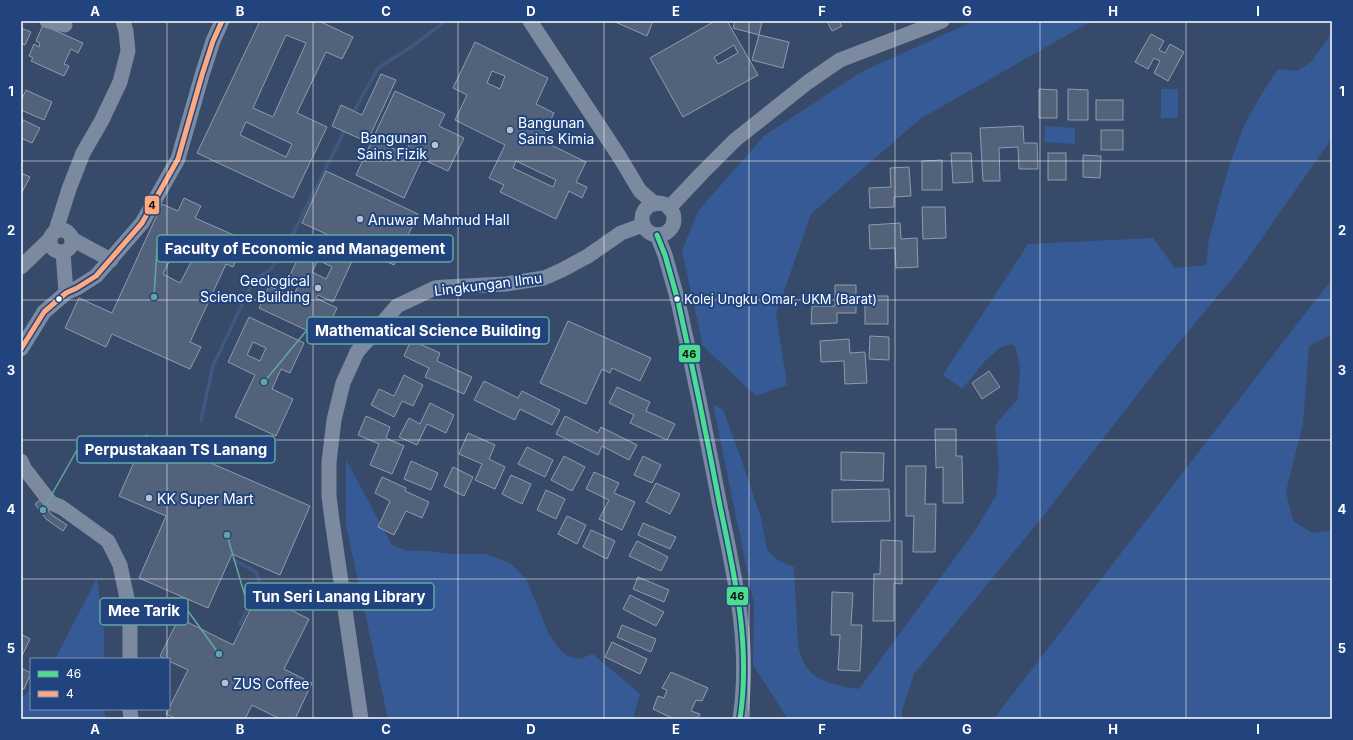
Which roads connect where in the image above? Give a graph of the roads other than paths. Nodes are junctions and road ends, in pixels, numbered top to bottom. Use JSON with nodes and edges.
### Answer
{"nodes":[{"id":1,"x":47,"y":21,"type":"edge"},
{"id":2,"x":123,"y":21,"type":"edge"},
{"id":3,"x":222,"y":21,"type":"edge"},
{"id":4,"x":530,"y":21,"type":"edge"},
{"id":5,"x":942,"y":21,"type":"edge"},
{"id":6,"x":66,"y":25,"type":"dead end"},
{"id":7,"x":662,"y":206,"type":"junction"},
{"id":8,"x":643,"y":225,"type":"junction"},
{"id":9,"x":53,"y":235,"type":"junction"},
{"id":10,"x":657,"y":235,"type":"junction"},
{"id":11,"x":72,"y":239,"type":"junction"},
{"id":12,"x":63,"y":252,"type":"junction"},
{"id":13,"x":110,"y":260,"type":"junction"},
{"id":14,"x":21,"y":267,"type":"edge"},
{"id":15,"x":66,"y":293,"type":"junction"},
{"id":16,"x":21,"y":349,"type":"edge"},
{"id":17,"x":21,"y":461,"type":"edge"},
{"id":18,"x":130,"y":658,"type":"edge"},
{"id":19,"x":361,"y":719,"type":"edge"},
{"id":20,"x":740,"y":719,"type":"edge"}],
"edges":[{"from":1,"to":6,"type":"street"},
{"from":2,"to":9,"type":"street"},
{"from":3,"to":13,"type":"street"},
{"from":4,"to":7,"type":"street"},
{"from":5,"to":7,"type":"street"},
{"from":7,"to":8,"type":"street"},
{"from":7,"to":10,"type":"street"},
{"from":8,"to":10,"type":"street"},
{"from":8,"to":19,"type":"street","name":"Lingkungan Ilmu"},
{"from":9,"to":11,"type":"street"},
{"from":9,"to":12,"type":"street"},
{"from":9,"to":14,"type":"street"},
{"from":10,"to":20,"type":"street"},
{"from":11,"to":12,"type":"street"},
{"from":11,"to":13,"type":"street"},
{"from":12,"to":15,"type":"street"},
{"from":13,"to":15,"type":"street"},
{"from":15,"to":16,"type":"street"},
{"from":17,"to":18,"type":"street"}]}
